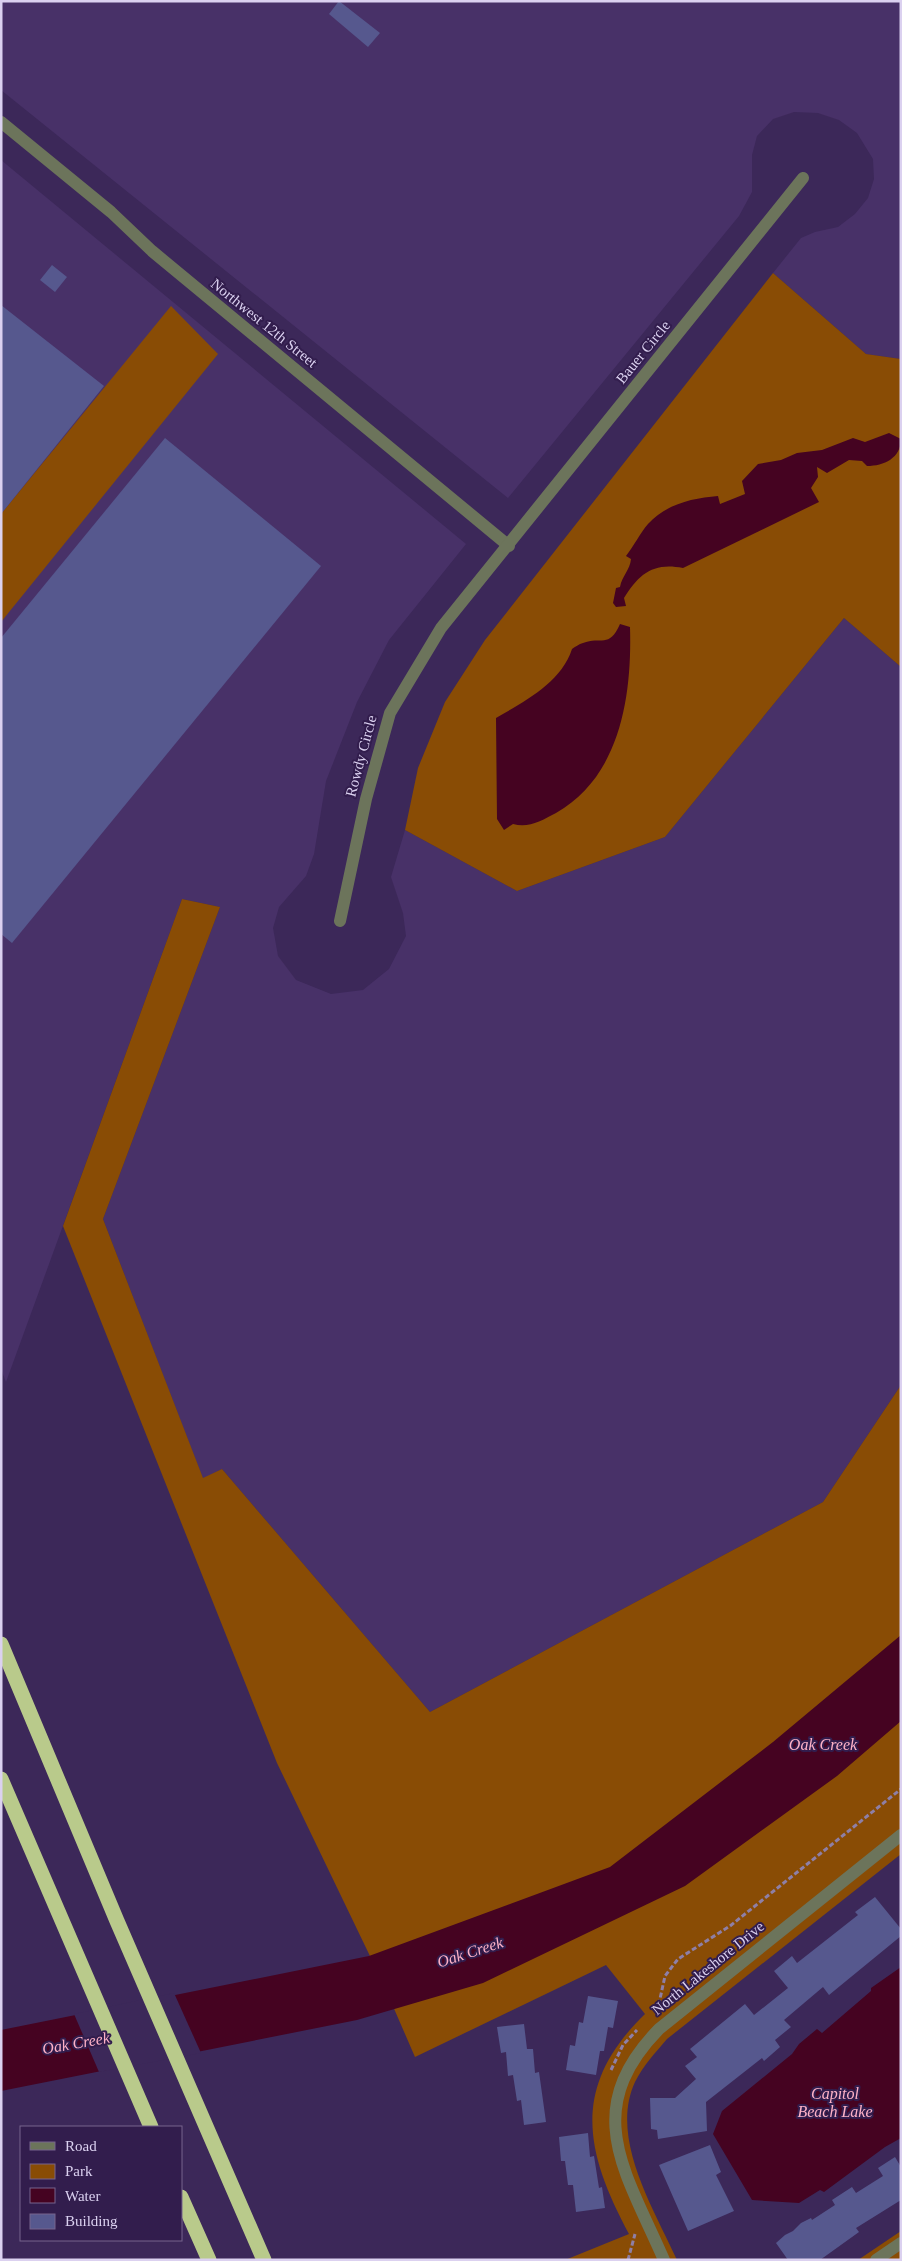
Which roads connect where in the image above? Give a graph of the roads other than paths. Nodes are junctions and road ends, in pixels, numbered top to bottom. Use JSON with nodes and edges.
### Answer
{"nodes":[{"id":1,"x":1,"y":122,"type":"edge"},
{"id":2,"x":803,"y":178,"type":"dead end"},
{"id":3,"x":509,"y":546,"type":"junction"},
{"id":4,"x":340,"y":922,"type":"dead end"},
{"id":5,"x":1,"y":1644,"type":"edge"},
{"id":6,"x":1,"y":1779,"type":"edge"},
{"id":7,"x":901,"y":1835,"type":"edge"},
{"id":8,"x":151,"y":2126,"type":"edge"},
{"id":9,"x":182,"y":2199,"type":"edge"},
{"id":10,"x":901,"y":2243,"type":"edge"},
{"id":11,"x":209,"y":2260,"type":"edge"},
{"id":12,"x":264,"y":2260,"type":"edge"},
{"id":13,"x":664,"y":2260,"type":"edge"},
{"id":14,"x":876,"y":2260,"type":"edge"}],
"edges":[{"from":1,"to":3,"type":"street","name":"Northwest 12th Street"},
{"from":2,"to":3,"type":"street","name":"Bauer Circle"},
{"from":3,"to":4,"type":"street","name":"Rowdy Circle"},
{"from":5,"to":12,"type":"highway"},
{"from":6,"to":8,"type":"highway"},
{"from":7,"to":13,"type":"street","name":"North Lakeshore Drive"},
{"from":9,"to":11,"type":"highway"},
{"from":10,"to":14,"type":"street"}]}
